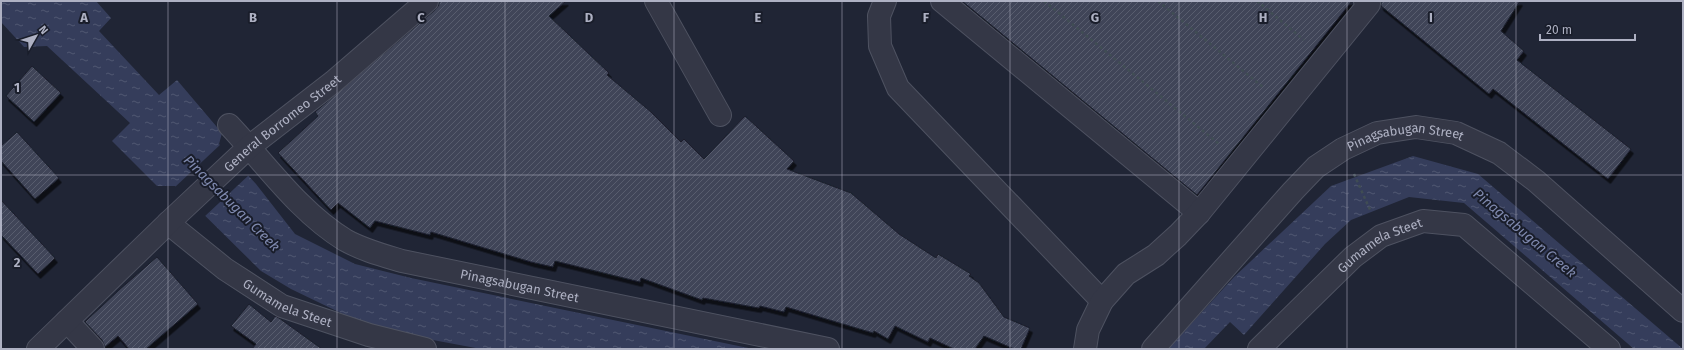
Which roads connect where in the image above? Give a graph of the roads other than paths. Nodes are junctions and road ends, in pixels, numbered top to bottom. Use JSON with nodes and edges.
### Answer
{"nodes":[{"id":1,"x":427,"y":1,"type":"edge"},
{"id":2,"x":656,"y":1,"type":"edge"},
{"id":3,"x":885,"y":1,"type":"edge"},
{"id":4,"x":942,"y":1,"type":"edge"},
{"id":5,"x":1365,"y":1,"type":"edge"},
{"id":6,"x":720,"y":115,"type":"dead end"},
{"id":7,"x":229,"y":125,"type":"dead end"},
{"id":8,"x":249,"y":147,"type":"junction"},
{"id":9,"x":1199,"y":212,"type":"junction"},
{"id":10,"x":168,"y":223,"type":"junction"},
{"id":11,"x":1102,"y":301,"type":"junction"},
{"id":12,"x":1683,"y":311,"type":"edge"},
{"id":13,"x":67,"y":321,"type":"junction"},
{"id":14,"x":38,"y":349,"type":"edge"},
{"id":15,"x":93,"y":349,"type":"edge"},
{"id":16,"x":425,"y":349,"type":"edge"},
{"id":17,"x":828,"y":349,"type":"edge"},
{"id":18,"x":1085,"y":349,"type":"edge"},
{"id":19,"x":1153,"y":349,"type":"edge"},
{"id":20,"x":1259,"y":349,"type":"edge"},
{"id":21,"x":1609,"y":349,"type":"edge"}],
"edges":[{"from":1,"to":8,"type":"street","name":"General Borromeo Street"},
{"from":2,"to":6,"type":"street"},
{"from":3,"to":11,"type":"street"},
{"from":4,"to":9,"type":"street"},
{"from":5,"to":9,"type":"street"},
{"from":7,"to":8,"type":"street","name":"Pinagsabugan Street"},
{"from":8,"to":10,"type":"street","name":"General Borromeo Street"},
{"from":8,"to":17,"type":"street","name":"Pinagsabugan Street"},
{"from":9,"to":11,"type":"street"},
{"from":10,"to":13,"type":"street","name":"General Borromeo Street"},
{"from":10,"to":16,"type":"street","name":"Gumamela Steet"},
{"from":11,"to":18,"type":"street"},
{"from":12,"to":19,"type":"street","name":"Pinagsabugan Street"},
{"from":13,"to":14,"type":"street","name":"General Borromeo Street"},
{"from":13,"to":15,"type":"street"},
{"from":20,"to":21,"type":"street","name":"Gumamela Steet"}]}
